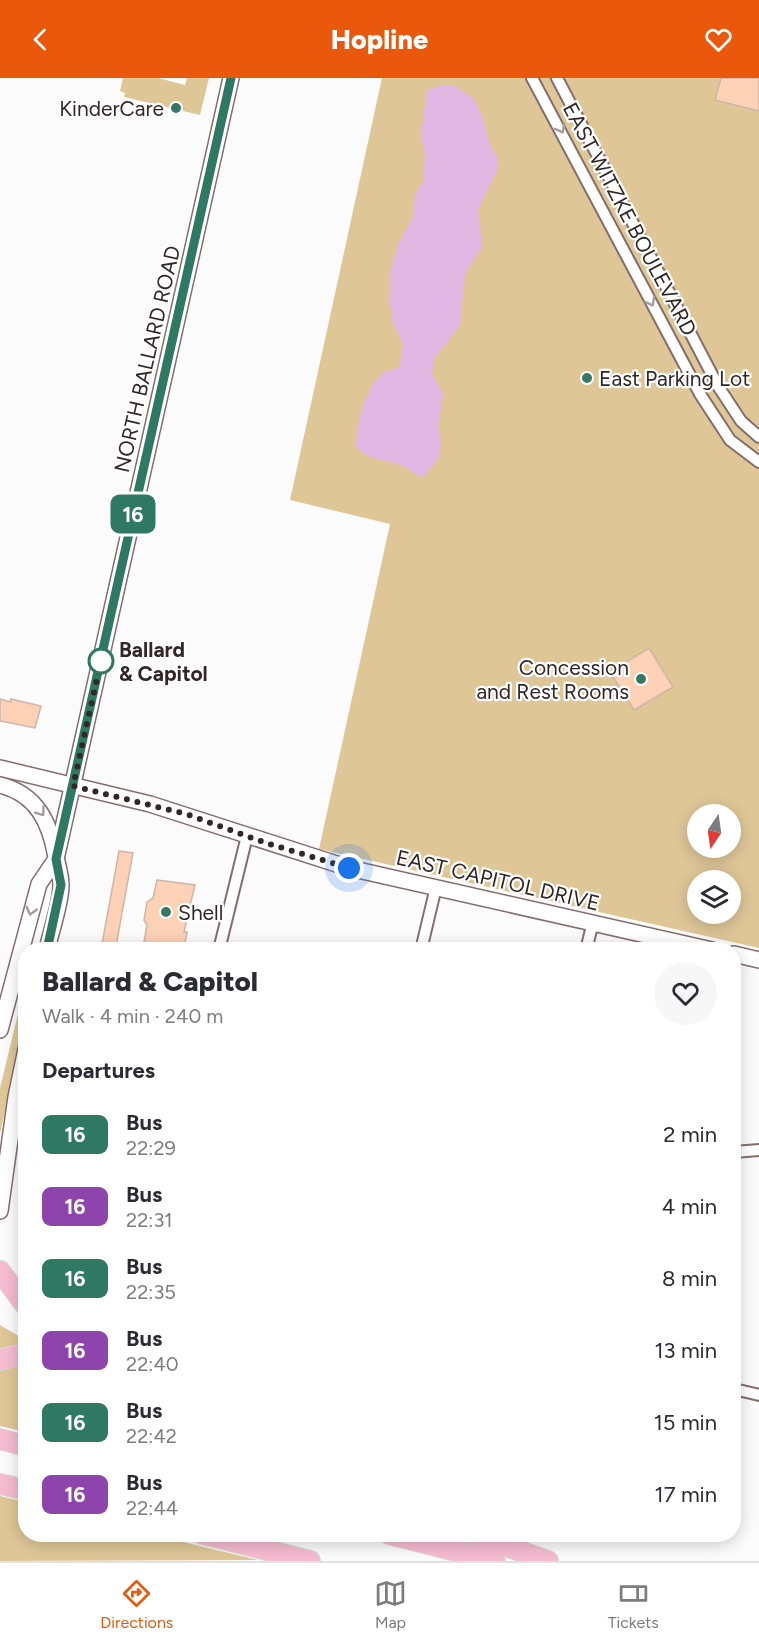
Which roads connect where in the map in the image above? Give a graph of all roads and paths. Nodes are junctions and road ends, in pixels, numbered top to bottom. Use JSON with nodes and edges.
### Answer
{"nodes":[{"id":1,"x":231,"y":78,"type":"edge"},
{"id":2,"x":532,"y":78,"type":"edge"},
{"id":3,"x":557,"y":78,"type":"edge"},
{"id":4,"x":759,"y":437,"type":"edge"},
{"id":5,"x":759,"y":462,"type":"edge"},
{"id":6,"x":0,"y":768,"type":"edge"},
{"id":7,"x":0,"y":785,"type":"edge"},
{"id":8,"x":73,"y":786,"type":"junction"},
{"id":9,"x":247,"y":836,"type":"junction"},
{"id":10,"x":56,"y":859,"type":"junction"},
{"id":11,"x":436,"y":887,"type":"junction"},
{"id":12,"x":593,"y":922,"type":"junction"},
{"id":13,"x":24,"y":942,"type":"edge"},
{"id":14,"x":49,"y":942,"type":"edge"},
{"id":15,"x":221,"y":942,"type":"edge"},
{"id":16,"x":423,"y":942,"type":"edge"},
{"id":17,"x":588,"y":942,"type":"edge"},
{"id":18,"x":678,"y":942,"type":"edge"},
{"id":19,"x":741,"y":956,"type":"edge"},
{"id":20,"x":759,"y":960,"type":"edge"},
{"id":21,"x":18,"y":963,"type":"edge"},
{"id":22,"x":0,"y":1030,"type":"edge"},
{"id":23,"x":18,"y":1083,"type":"edge"},
{"id":24,"x":759,"y":1150,"type":"edge"},
{"id":25,"x":741,"y":1151,"type":"edge"},
{"id":26,"x":0,"y":1212,"type":"edge"},
{"id":27,"x":0,"y":1270,"type":"edge"},
{"id":28,"x":18,"y":1295,"type":"edge"},
{"id":29,"x":18,"y":1355,"type":"edge"},
{"id":30,"x":0,"y":1360,"type":"edge"},
{"id":31,"x":741,"y":1391,"type":"edge"},
{"id":32,"x":759,"y":1395,"type":"edge"},
{"id":33,"x":0,"y":1439,"type":"edge"},
{"id":34,"x":18,"y":1444,"type":"edge"},
{"id":35,"x":0,"y":1484,"type":"edge"},
{"id":36,"x":18,"y":1488,"type":"edge"},
{"id":37,"x":235,"y":1542,"type":"edge"},
{"id":38,"x":420,"y":1542,"type":"edge"},
{"id":39,"x":495,"y":1542,"type":"edge"},
{"id":40,"x":310,"y":1561,"type":"edge"},
{"id":41,"x":495,"y":1561,"type":"edge"},
{"id":42,"x":548,"y":1561,"type":"edge"}],
"edges":[{"from":1,"to":8,"type":"main road","name":"NORTH BALLARD ROAD"},
{"from":2,"to":5,"type":"street","name":"EAST WITZKE BOULEVARD","one_way":true},
{"from":3,"to":4,"type":"street","name":"EAST WITZKE BOULEVARD"},
{"from":6,"to":8,"type":"main road","name":"EAST CAPITOL DRIVE"},
{"from":7,"to":10,"type":"main road","one_way":true},
{"from":8,"to":9,"type":"main road","name":"EAST CAPITOL DRIVE"},
{"from":8,"to":10,"type":"main road","name":"NORTH BALLARD ROAD"},
{"from":9,"to":11,"type":"main road","name":"EAST CAPITOL DRIVE"},
{"from":9,"to":15,"type":"street"},
{"from":10,"to":13,"type":"main road","name":"NORTH BALLARD ROAD","one_way":true},
{"from":10,"to":14,"type":"main road","name":"NORTH BALLARD ROAD"},
{"from":11,"to":12,"type":"main road","name":"EAST CAPITOL DRIVE"},
{"from":11,"to":16,"type":"street"},
{"from":12,"to":17,"type":"street"},
{"from":12,"to":18,"type":"main road","name":"EAST CAPITOL DRIVE"},
{"from":19,"to":20,"type":"main road"},
{"from":21,"to":22,"type":"main road","name":"NORTH BALLARD ROAD","one_way":true},
{"from":23,"to":26,"type":"main road"},
{"from":24,"to":25,"type":"street"},
{"from":27,"to":28,"type":"highway"},
{"from":29,"to":30,"type":"highway"},
{"from":31,"to":32,"type":"street"},
{"from":33,"to":34,"type":"highway"},
{"from":35,"to":36,"type":"highway"},
{"from":37,"to":40,"type":"highway"},
{"from":38,"to":41,"type":"highway"},
{"from":39,"to":42,"type":"highway"}]}
